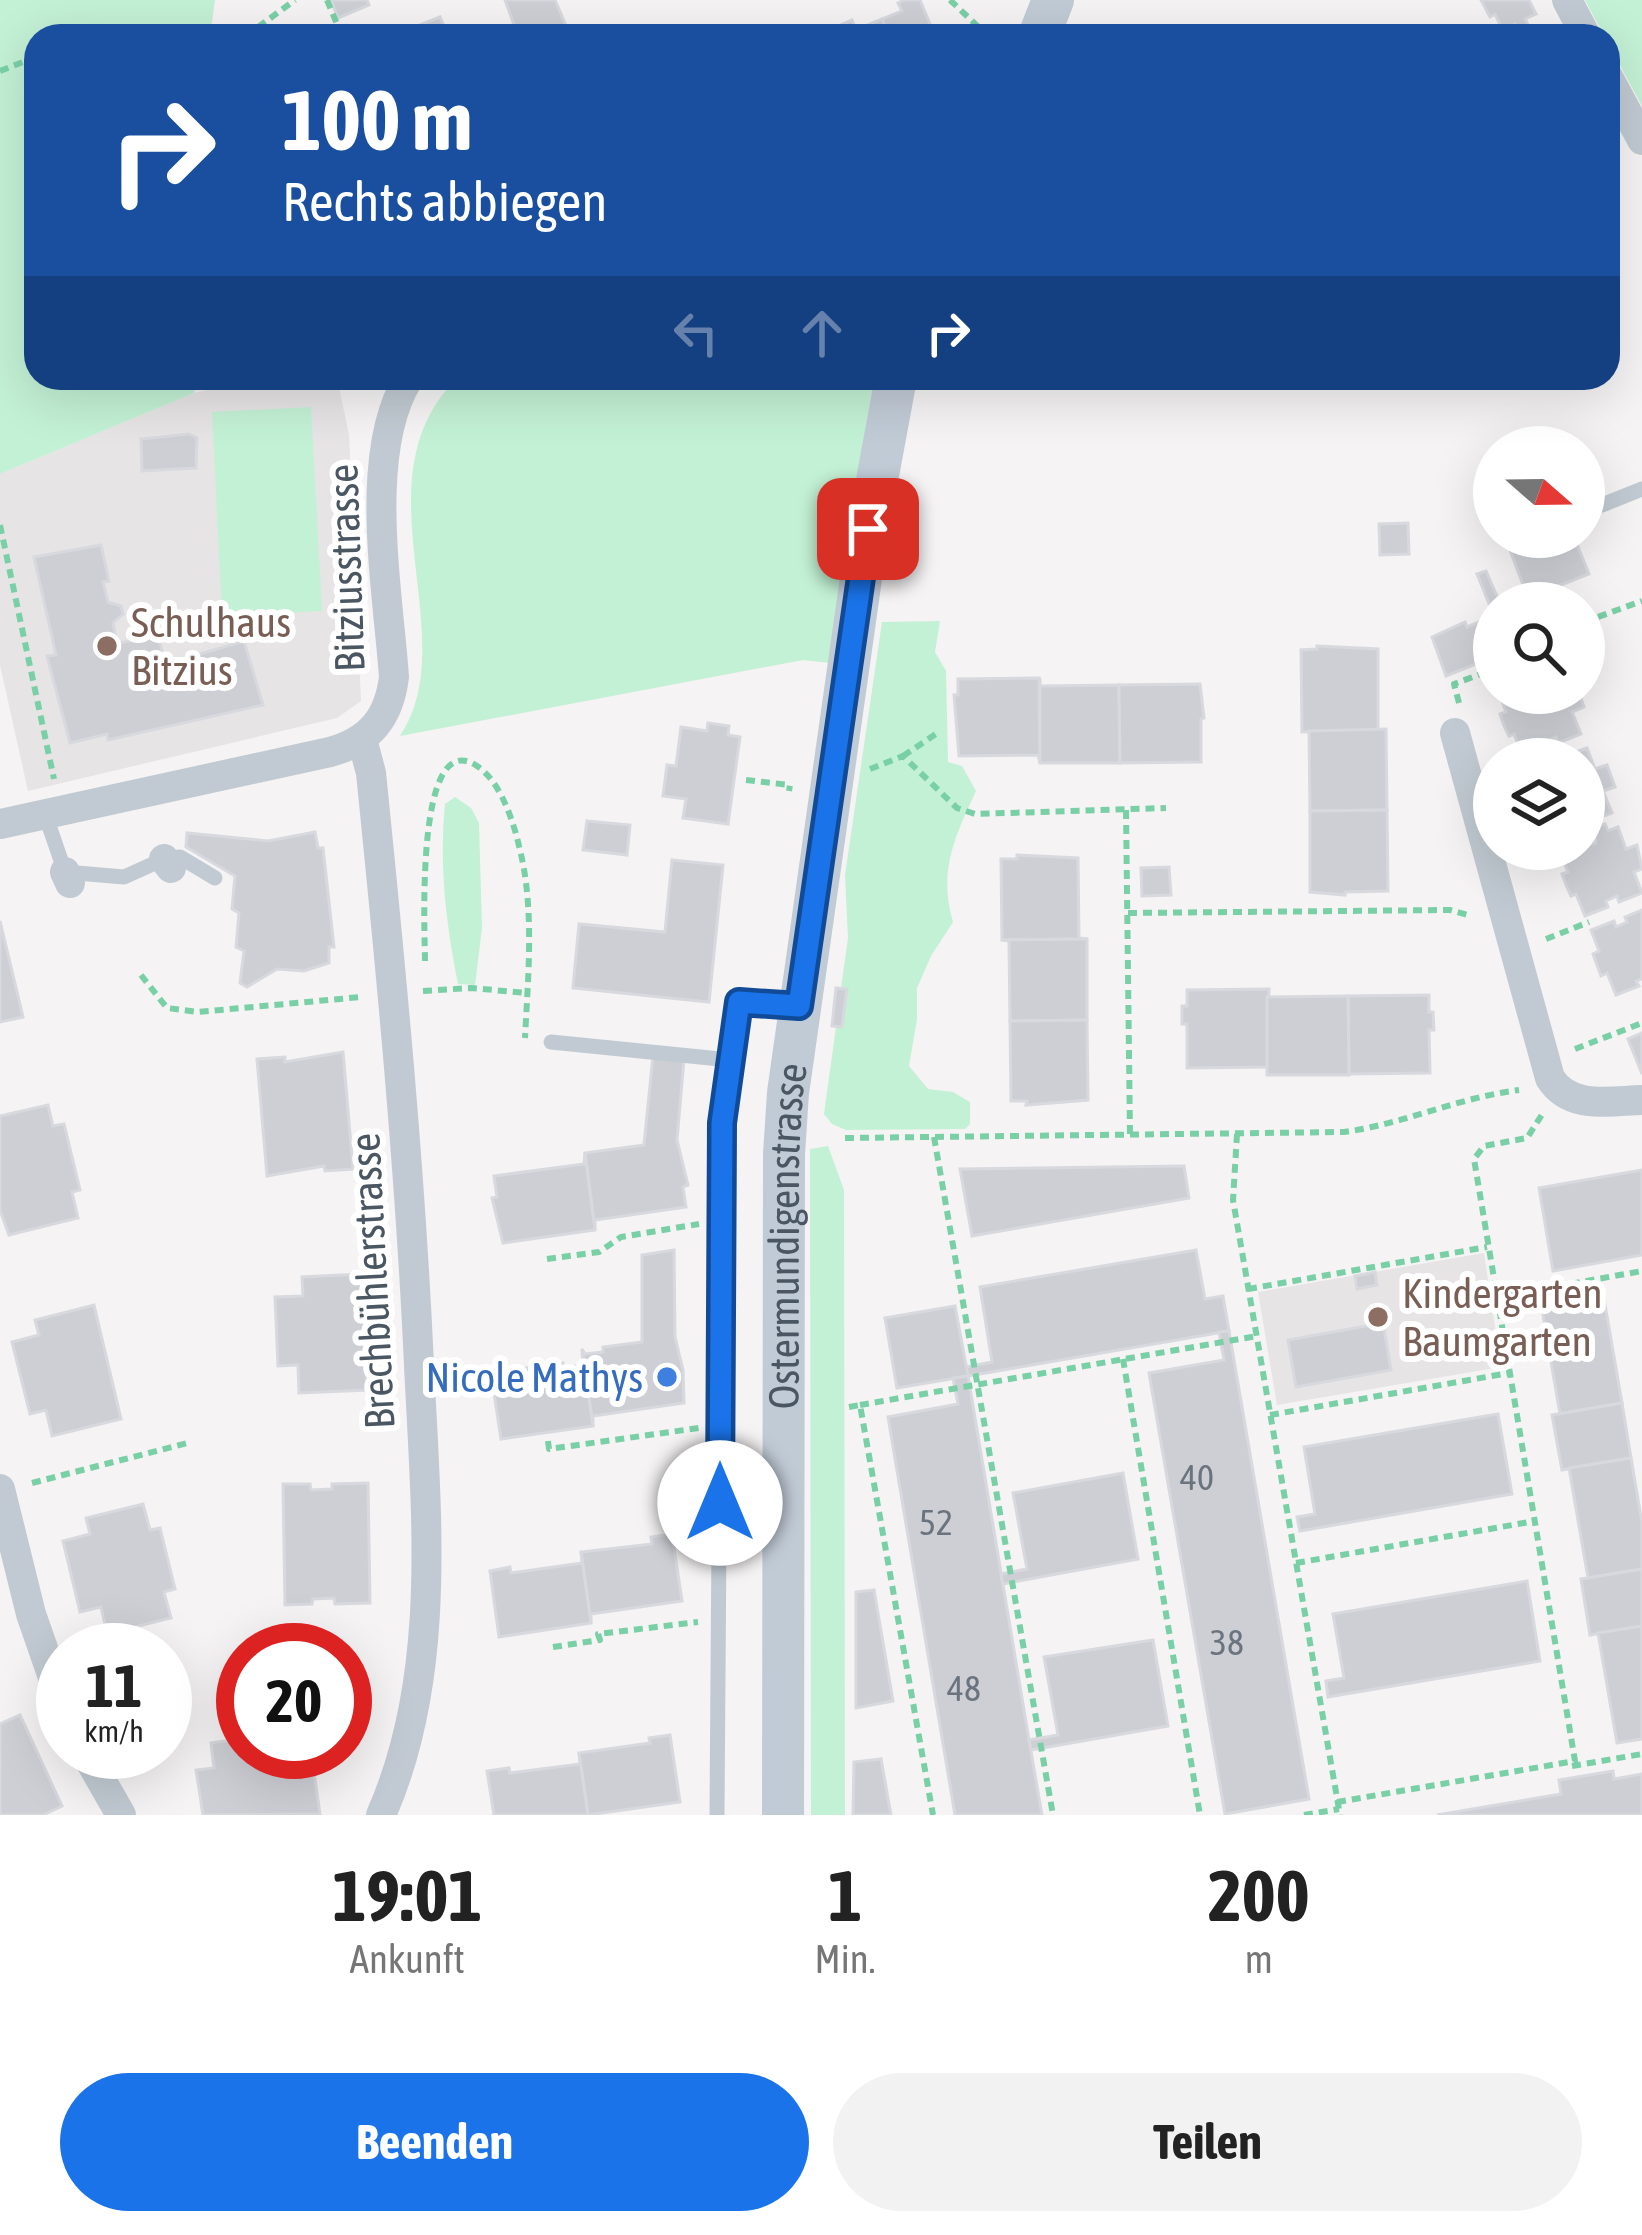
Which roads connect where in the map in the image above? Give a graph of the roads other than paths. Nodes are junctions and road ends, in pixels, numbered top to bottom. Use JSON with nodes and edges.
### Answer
{"nodes":[{"id":1,"x":1620,"y":99,"type":"edge"},
{"id":2,"x":1642,"y":140,"type":"edge"},
{"id":3,"x":404,"y":390,"type":"edge"},
{"id":4,"x":894,"y":390,"type":"edge"},
{"id":5,"x":1642,"y":489,"type":"edge"},
{"id":6,"x":1605,"y":504,"type":"edge"},
{"id":7,"x":1456,"y":738,"type":"road end"},
{"id":8,"x":362,"y":739,"type":"junction"},
{"id":9,"x":51,"y":802,"type":"junction"},
{"id":10,"x":0,"y":824,"type":"edge"},
{"id":11,"x":215,"y":878,"type":"dead end"},
{"id":12,"x":799,"y":1006,"type":"junction"},
{"id":13,"x":551,"y":1042,"type":"road end"},
{"id":14,"x":730,"y":1060,"type":"junction"},
{"id":15,"x":1642,"y":1100,"type":"edge"},
{"id":16,"x":6,"y":1489,"type":"edge"},
{"id":17,"x":36,"y":1628,"type":"edge"},
{"id":18,"x":100,"y":1779,"type":"edge"},
{"id":19,"x":121,"y":1815,"type":"edge"},
{"id":20,"x":381,"y":1815,"type":"edge"},
{"id":21,"x":717,"y":1815,"type":"edge"},
{"id":22,"x":783,"y":1815,"type":"edge"}],
"edges":[{"from":1,"to":2,"type":"street"},
{"from":3,"to":8,"type":"street","name":"Bitziusstrasse"},
{"from":4,"to":12,"type":"main road","name":"Ostermundigenstrasse"},
{"from":5,"to":6,"type":"lane"},
{"from":7,"to":15,"type":"street"},
{"from":8,"to":9,"type":"street"},
{"from":8,"to":20,"type":"street","name":"Brechbühlerstrasse"},
{"from":9,"to":10,"type":"street"},
{"from":9,"to":11,"type":"lane"},
{"from":12,"to":14,"type":"lane"},
{"from":12,"to":22,"type":"main road","name":"Ostermundigenstrasse"},
{"from":13,"to":14,"type":"lane"},
{"from":14,"to":21,"type":"lane"},
{"from":16,"to":17,"type":"street"},
{"from":18,"to":19,"type":"street"}]}
